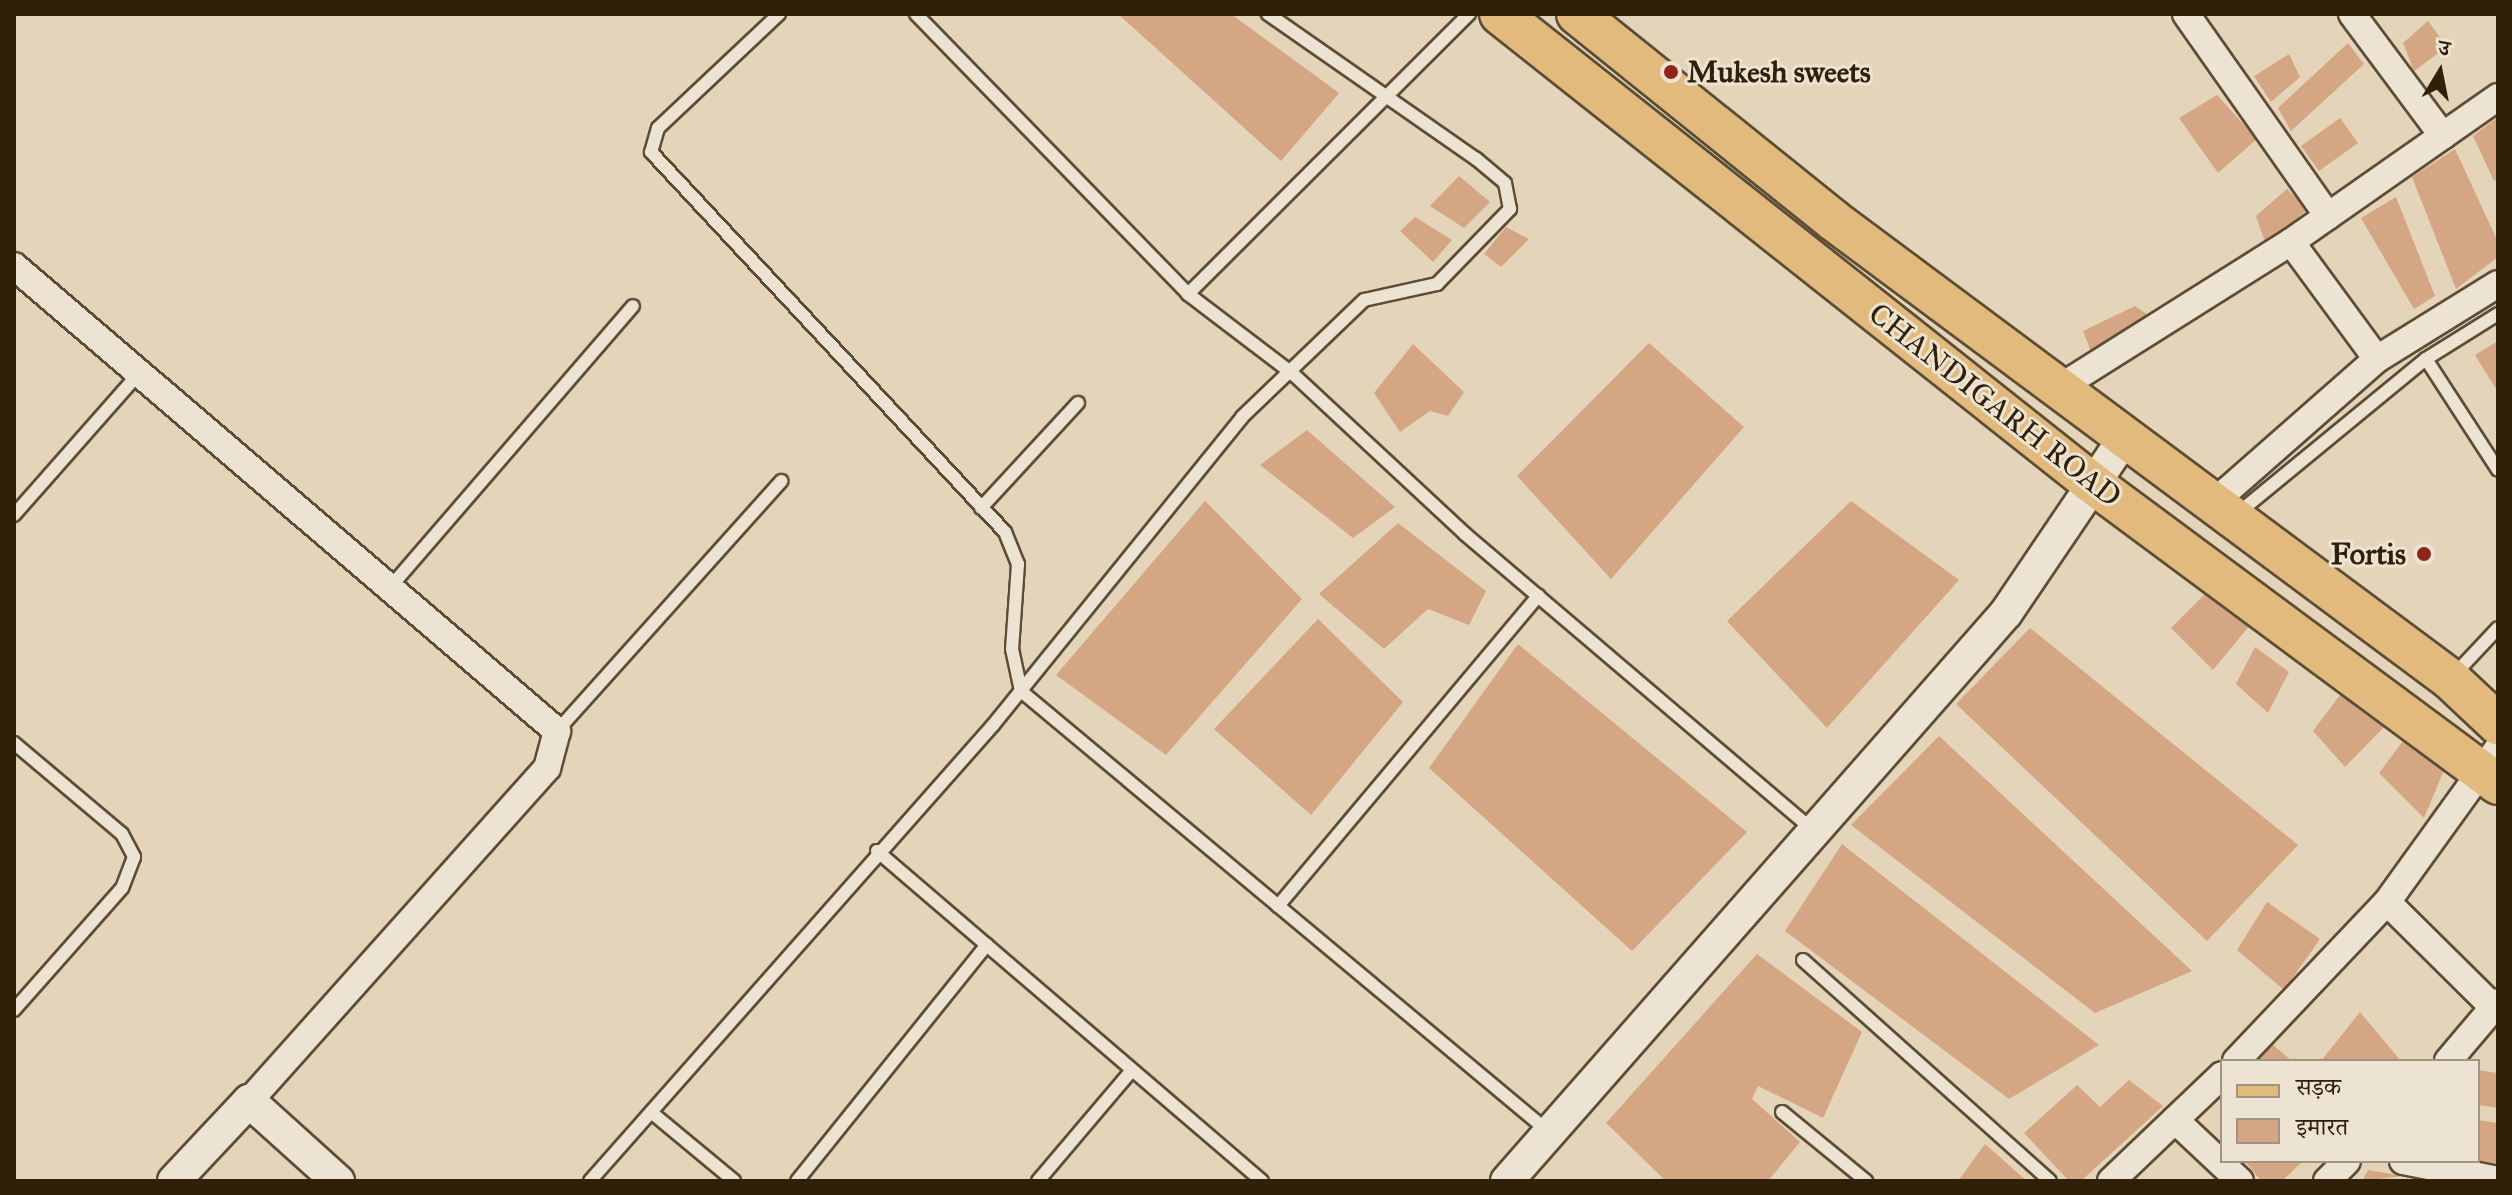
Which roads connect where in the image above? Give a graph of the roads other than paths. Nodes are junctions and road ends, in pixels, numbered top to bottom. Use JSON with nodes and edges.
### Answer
{"nodes":[{"id":1,"x":779,"y":14,"type":"edge"},
{"id":2,"x":916,"y":14,"type":"edge"},
{"id":3,"x":1268,"y":14,"type":"edge"},
{"id":4,"x":1469,"y":14,"type":"edge"},
{"id":5,"x":1500,"y":14,"type":"edge"},
{"id":6,"x":1577,"y":14,"type":"edge"},
{"id":7,"x":2352,"y":14,"type":"edge"},
{"id":8,"x":2189,"y":15,"type":"edge"},
{"id":9,"x":2498,"y":97,"type":"edge"},
{"id":10,"x":1388,"y":102,"type":"junction"},
{"id":11,"x":2443,"y":136,"type":"junction"},
{"id":12,"x":2328,"y":216,"type":"junction"},
{"id":13,"x":2291,"y":242,"type":"junction"},
{"id":14,"x":14,"y":266,"type":"edge"},
{"id":15,"x":2498,"y":284,"type":"edge"},
{"id":16,"x":1188,"y":294,"type":"junction"},
{"id":17,"x":633,"y":306,"type":"dead end"},
{"id":18,"x":2498,"y":314,"type":"edge"},
{"id":19,"x":2377,"y":359,"type":"junction"},
{"id":20,"x":2426,"y":359,"type":"junction"},
{"id":21,"x":140,"y":372,"type":"junction"},
{"id":22,"x":1293,"y":374,"type":"junction"},
{"id":23,"x":2059,"y":388,"type":"junction"},
{"id":24,"x":1078,"y":403,"type":"dead end"},
{"id":25,"x":2125,"y":437,"type":"junction"},
{"id":26,"x":2498,"y":470,"type":"edge"},
{"id":27,"x":781,"y":481,"type":"dead end"},
{"id":28,"x":2092,"y":483,"type":"junction"},
{"id":29,"x":981,"y":508,"type":"junction"},
{"id":30,"x":2222,"y":511,"type":"junction"},
{"id":31,"x":14,"y":515,"type":"edge"},
{"id":32,"x":393,"y":584,"type":"junction"},
{"id":33,"x":1538,"y":596,"type":"junction"},
{"id":34,"x":2498,"y":628,"type":"edge"},
{"id":35,"x":2450,"y":679,"type":"junction"},
{"id":36,"x":1021,"y":691,"type":"junction"},
{"id":37,"x":2498,"y":724,"type":"edge"},
{"id":38,"x":557,"y":731,"type":"junction"},
{"id":39,"x":14,"y":743,"type":"edge"},
{"id":40,"x":2492,"y":768,"type":"edge"},
{"id":41,"x":1815,"y":831,"type":"junction"},
{"id":42,"x":877,"y":851,"type":"junction"},
{"id":43,"x":2387,"y":902,"type":"junction"},
{"id":44,"x":1278,"y":906,"type":"junction"},
{"id":45,"x":987,"y":945,"type":"junction"},
{"id":46,"x":1803,"y":960,"type":"dead end"},
{"id":47,"x":16,"y":1004,"type":"edge"},
{"id":48,"x":2496,"y":1005,"type":"edge"},
{"id":49,"x":2238,"y":1059,"type":"edge"},
{"id":50,"x":2450,"y":1059,"type":"edge"},
{"id":51,"x":1132,"y":1070,"type":"junction"},
{"id":52,"x":2220,"y":1077,"type":"edge"},
{"id":53,"x":249,"y":1101,"type":"junction"},
{"id":54,"x":651,"y":1112,"type":"junction"},
{"id":55,"x":1782,"y":1112,"type":"dead end"},
{"id":56,"x":2175,"y":1120,"type":"junction"},
{"id":57,"x":1550,"y":1132,"type":"junction"},
{"id":58,"x":2220,"y":1162,"type":"edge"},
{"id":59,"x":2221,"y":1163,"type":"edge"},
{"id":60,"x":2345,"y":1163,"type":"edge"},
{"id":61,"x":2413,"y":1163,"type":"edge"},
{"id":62,"x":2498,"y":1180,"type":"edge"},
{"id":63,"x":174,"y":1181,"type":"edge"},
{"id":64,"x":338,"y":1181,"type":"edge"},
{"id":65,"x":590,"y":1181,"type":"edge"},
{"id":66,"x":734,"y":1181,"type":"edge"},
{"id":67,"x":797,"y":1181,"type":"edge"},
{"id":68,"x":1038,"y":1181,"type":"edge"},
{"id":69,"x":1262,"y":1181,"type":"edge"},
{"id":70,"x":1507,"y":1181,"type":"edge"},
{"id":71,"x":1866,"y":1181,"type":"edge"},
{"id":72,"x":2050,"y":1181,"type":"edge"},
{"id":73,"x":2111,"y":1181,"type":"edge"},
{"id":74,"x":2240,"y":1181,"type":"edge"},
{"id":75,"x":2327,"y":1181,"type":"edge"}],
"edges":[{"from":1,"to":29,"type":"lane"},
{"from":2,"to":16,"type":"lane"},
{"from":3,"to":10,"type":"lane"},
{"from":4,"to":10,"type":"lane"},
{"from":5,"to":28,"type":"main road","name":"CHANDIGARH ROAD"},
{"from":6,"to":23,"type":"main road","name":"CHANDIGARH ROAD"},
{"from":7,"to":11,"type":"street"},
{"from":8,"to":12,"type":"street"},
{"from":9,"to":11,"type":"street"},
{"from":10,"to":16,"type":"lane"},
{"from":10,"to":22,"type":"lane"},
{"from":11,"to":12,"type":"street"},
{"from":12,"to":13,"type":"street"},
{"from":13,"to":19,"type":"street"},
{"from":13,"to":23,"type":"street"},
{"from":14,"to":21,"type":"street"},
{"from":15,"to":19,"type":"street"},
{"from":16,"to":22,"type":"lane"},
{"from":17,"to":32,"type":"lane"},
{"from":18,"to":20,"type":"lane"},
{"from":19,"to":30,"type":"street"},
{"from":20,"to":26,"type":"lane"},
{"from":20,"to":30,"type":"lane"},
{"from":21,"to":31,"type":"lane"},
{"from":21,"to":32,"type":"street"},
{"from":22,"to":33,"type":"lane"},
{"from":22,"to":36,"type":"lane"},
{"from":23,"to":25,"type":"main road","name":"CHANDIGARH ROAD"},
{"from":24,"to":29,"type":"lane"},
{"from":25,"to":28,"type":"street"},
{"from":25,"to":30,"type":"main road","name":"CHANDIGARH ROAD"},
{"from":27,"to":38,"type":"lane"},
{"from":28,"to":40,"type":"main road","name":"CHANDIGARH ROAD"},
{"from":28,"to":41,"type":"street"},
{"from":29,"to":36,"type":"lane"},
{"from":30,"to":35,"type":"main road","name":"CHANDIGARH ROAD"},
{"from":32,"to":38,"type":"street"},
{"from":33,"to":41,"type":"lane"},
{"from":33,"to":44,"type":"lane"},
{"from":34,"to":35,"type":"lane"},
{"from":35,"to":37,"type":"main road","name":"CHANDIGARH ROAD"},
{"from":36,"to":42,"type":"lane"},
{"from":36,"to":44,"type":"lane"},
{"from":38,"to":53,"type":"street"},
{"from":39,"to":47,"type":"lane"},
{"from":40,"to":43,"type":"street"},
{"from":41,"to":57,"type":"street"},
{"from":42,"to":45,"type":"lane"},
{"from":42,"to":54,"type":"lane"},
{"from":43,"to":48,"type":"street"},
{"from":43,"to":49,"type":"street"},
{"from":44,"to":57,"type":"lane"},
{"from":45,"to":51,"type":"lane"},
{"from":45,"to":67,"type":"lane"},
{"from":46,"to":72,"type":"lane"},
{"from":48,"to":50,"type":"street"},
{"from":51,"to":68,"type":"lane"},
{"from":51,"to":69,"type":"lane"},
{"from":52,"to":56,"type":"street"},
{"from":53,"to":63,"type":"street"},
{"from":53,"to":64,"type":"street"},
{"from":54,"to":65,"type":"lane"},
{"from":54,"to":66,"type":"lane"},
{"from":55,"to":71,"type":"lane"},
{"from":56,"to":58,"type":"street"},
{"from":56,"to":73,"type":"street"},
{"from":57,"to":70,"type":"street"},
{"from":59,"to":74,"type":"street"},
{"from":60,"to":75,"type":"street"},
{"from":61,"to":62,"type":"street"}]}
